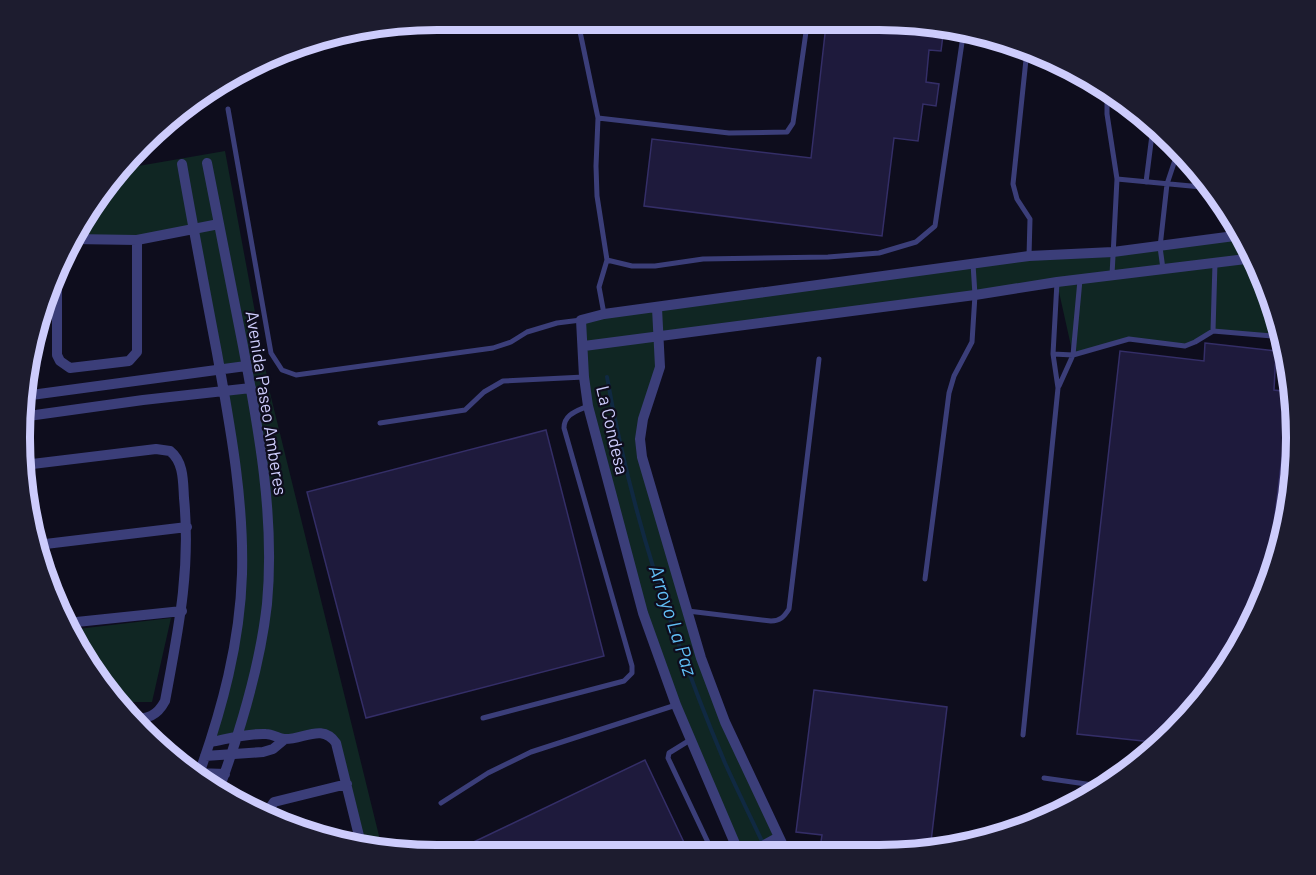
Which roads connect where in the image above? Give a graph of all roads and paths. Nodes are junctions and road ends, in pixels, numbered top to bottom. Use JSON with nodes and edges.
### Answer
{"nodes":[{"id":1,"x":580,"y":30,"type":"edge"},
{"id":2,"x":806,"y":30,"type":"edge"},
{"id":3,"x":962,"y":39,"type":"edge"},
{"id":4,"x":1026,"y":58,"type":"edge"},
{"id":5,"x":1107,"y":100,"type":"edge"},
{"id":6,"x":228,"y":109,"type":"dead end"},
{"id":7,"x":598,"y":118,"type":"junction"},
{"id":8,"x":1152,"y":135,"type":"edge"},
{"id":9,"x":1176,"y":158,"type":"edge"},
{"id":10,"x":207,"y":163,"type":"dead end"},
{"id":11,"x":182,"y":164,"type":"dead end"},
{"id":12,"x":1117,"y":179,"type":"junction"},
{"id":13,"x":1146,"y":182,"type":"junction"},
{"id":14,"x":1167,"y":184,"type":"junction"},
{"id":15,"x":1200,"y":187,"type":"edge"},
{"id":16,"x":219,"y":224,"type":"junction"},
{"id":17,"x":194,"y":228,"type":"junction"},
{"id":18,"x":1232,"y":236,"type":"edge"},
{"id":19,"x":82,"y":239,"type":"edge"},
{"id":20,"x":137,"y":240,"type":"junction"},
{"id":21,"x":1160,"y":247,"type":"junction"},
{"id":22,"x":1113,"y":252,"type":"junction"},
{"id":23,"x":1029,"y":256,"type":"junction"},
{"id":24,"x":1245,"y":259,"type":"edge"},
{"id":25,"x":607,"y":260,"type":"junction"},
{"id":26,"x":1215,"y":263,"type":"junction"},
{"id":27,"x":973,"y":264,"type":"junction"},
{"id":28,"x":1163,"y":269,"type":"junction"},
{"id":29,"x":1112,"y":277,"type":"junction"},
{"id":30,"x":1080,"y":280,"type":"junction"},
{"id":31,"x":1057,"y":282,"type":"junction"},
{"id":32,"x":57,"y":293,"type":"edge"},
{"id":33,"x":975,"y":295,"type":"junction"},
{"id":34,"x":657,"y":308,"type":"junction"},
{"id":35,"x":604,"y":314,"type":"junction"},
{"id":36,"x":581,"y":320,"type":"junction"},
{"id":37,"x":1213,"y":331,"type":"junction"},
{"id":38,"x":659,"y":336,"type":"junction"},
{"id":39,"x":1273,"y":336,"type":"edge"},
{"id":40,"x":584,"y":346,"type":"junction"},
{"id":41,"x":1053,"y":354,"type":"junction"},
{"id":42,"x":1073,"y":355,"type":"junction"},
{"id":43,"x":819,"y":359,"type":"dead end"},
{"id":44,"x":246,"y":366,"type":"junction"},
{"id":45,"x":220,"y":370,"type":"junction"},
{"id":46,"x":584,"y":377,"type":"junction"},
{"id":47,"x":1058,"y":387,"type":"junction"},
{"id":48,"x":250,"y":388,"type":"junction"},
{"id":49,"x":224,"y":392,"type":"junction"},
{"id":50,"x":32,"y":395,"type":"edge"},
{"id":51,"x":588,"y":406,"type":"junction"},
{"id":52,"x":31,"y":416,"type":"edge"},
{"id":53,"x":380,"y":423,"type":"dead end"},
{"id":54,"x":31,"y":464,"type":"edge"},
{"id":55,"x":187,"y":527,"type":"junction"},
{"id":56,"x":44,"y":544,"type":"edge"},
{"id":57,"x":924,"y":579,"type":"dead end"},
{"id":58,"x":182,"y":611,"type":"junction"},
{"id":59,"x":687,"y":611,"type":"junction"},
{"id":60,"x":74,"y":622,"type":"edge"},
{"id":61,"x":676,"y":705,"type":"junction"},
{"id":62,"x":142,"y":718,"type":"edge"},
{"id":63,"x":483,"y":718,"type":"dead end"},
{"id":64,"x":1023,"y":735,"type":"dead end"},
{"id":65,"x":237,"y":738,"type":"junction"},
{"id":66,"x":285,"y":739,"type":"junction"},
{"id":67,"x":690,"y":740,"type":"junction"},
{"id":68,"x":210,"y":742,"type":"junction"},
{"id":69,"x":232,"y":754,"type":"junction"},
{"id":70,"x":205,"y":756,"type":"junction"},
{"id":71,"x":200,"y":768,"type":"edge"},
{"id":72,"x":207,"y":773,"type":"edge"},
{"id":73,"x":225,"y":774,"type":"junction"},
{"id":74,"x":1044,"y":778,"type":"dead end"},
{"id":75,"x":222,"y":782,"type":"edge"},
{"id":76,"x":347,"y":784,"type":"junction"},
{"id":77,"x":1091,"y":785,"type":"edge"},
{"id":78,"x":441,"y":803,"type":"dead end"},
{"id":79,"x":272,"y":809,"type":"edge"},
{"id":80,"x":359,"y":837,"type":"edge"},
{"id":81,"x":774,"y":840,"type":"junction"},
{"id":82,"x":708,"y":845,"type":"edge"},
{"id":83,"x":736,"y":845,"type":"edge"},
{"id":84,"x":764,"y":845,"type":"edge"},
{"id":85,"x":779,"y":845,"type":"edge"}],
"edges":[{"from":1,"to":7,"type":"lane"},
{"from":2,"to":7,"type":"lane"},
{"from":3,"to":25,"type":"lane"},
{"from":4,"to":23,"type":"lane"},
{"from":5,"to":12,"type":"lane"},
{"from":6,"to":36,"type":"lane"},
{"from":7,"to":25,"type":"lane"},
{"from":8,"to":13,"type":"lane"},
{"from":9,"to":14,"type":"lane"},
{"from":10,"to":16,"type":"street","name":"Avenida Paseo Amberes"},
{"from":11,"to":17,"type":"street"},
{"from":12,"to":13,"type":"lane"},
{"from":12,"to":22,"type":"lane"},
{"from":13,"to":14,"type":"lane"},
{"from":14,"to":15,"type":"lane"},
{"from":14,"to":21,"type":"lane"},
{"from":16,"to":17,"type":"street"},
{"from":16,"to":44,"type":"street","name":"Avenida Paseo Amberes"},
{"from":17,"to":20,"type":"street"},
{"from":17,"to":45,"type":"street"},
{"from":18,"to":21,"type":"street"},
{"from":19,"to":20,"type":"street"},
{"from":20,"to":32,"type":"street"},
{"from":21,"to":22,"type":"street"},
{"from":21,"to":28,"type":"lane"},
{"from":22,"to":23,"type":"street"},
{"from":22,"to":29,"type":"lane"},
{"from":23,"to":27,"type":"street"},
{"from":24,"to":26,"type":"street"},
{"from":25,"to":35,"type":"lane"},
{"from":26,"to":28,"type":"street"},
{"from":26,"to":37,"type":"lane"},
{"from":27,"to":33,"type":"lane"},
{"from":27,"to":34,"type":"street"},
{"from":28,"to":29,"type":"street"},
{"from":29,"to":30,"type":"street"},
{"from":30,"to":31,"type":"street"},
{"from":30,"to":42,"type":"lane"},
{"from":31,"to":33,"type":"street"},
{"from":31,"to":41,"type":"lane"},
{"from":33,"to":38,"type":"street"},
{"from":33,"to":57,"type":"lane"},
{"from":34,"to":35,"type":"street"},
{"from":34,"to":38,"type":"street","name":"La Condesa"},
{"from":35,"to":36,"type":"street"},
{"from":36,"to":40,"type":"street","name":"La Condesa"},
{"from":37,"to":39,"type":"lane"},
{"from":37,"to":42,"type":"lane"},
{"from":38,"to":40,"type":"street"},
{"from":38,"to":59,"type":"street","name":"La Condesa"},
{"from":40,"to":46,"type":"street","name":"La Condesa"},
{"from":41,"to":42,"type":"lane"},
{"from":41,"to":47,"type":"lane"},
{"from":42,"to":47,"type":"lane"},
{"from":43,"to":59,"type":"lane"},
{"from":44,"to":45,"type":"street"},
{"from":44,"to":48,"type":"street","name":"Avenida Paseo Amberes"},
{"from":45,"to":49,"type":"street"},
{"from":45,"to":50,"type":"street"},
{"from":46,"to":51,"type":"street","name":"La Condesa"},
{"from":46,"to":53,"type":"lane"},
{"from":47,"to":64,"type":"lane"},
{"from":48,"to":49,"type":"street"},
{"from":48,"to":65,"type":"street","name":"Avenida Paseo Amberes"},
{"from":49,"to":52,"type":"street"},
{"from":49,"to":68,"type":"street"},
{"from":51,"to":61,"type":"street","name":"La Condesa"},
{"from":51,"to":63,"type":"lane"},
{"from":54,"to":55,"type":"street"},
{"from":55,"to":56,"type":"street"},
{"from":55,"to":58,"type":"street"},
{"from":58,"to":60,"type":"street"},
{"from":58,"to":62,"type":"street"},
{"from":59,"to":81,"type":"street","name":"La Condesa"},
{"from":61,"to":67,"type":"street","name":"La Condesa"},
{"from":61,"to":78,"type":"lane"},
{"from":65,"to":66,"type":"street"},
{"from":65,"to":68,"type":"street"},
{"from":65,"to":69,"type":"street","name":"Avenida Paseo Amberes"},
{"from":66,"to":69,"type":"street"},
{"from":66,"to":76,"type":"street"},
{"from":67,"to":82,"type":"lane"},
{"from":67,"to":83,"type":"street","name":"La Condesa"},
{"from":68,"to":70,"type":"street"},
{"from":69,"to":70,"type":"street"},
{"from":69,"to":73,"type":"street","name":"Avenida Paseo Amberes"},
{"from":70,"to":71,"type":"street"},
{"from":72,"to":73,"type":"street"},
{"from":73,"to":75,"type":"street","name":"Avenida Paseo Amberes"},
{"from":74,"to":77,"type":"lane"},
{"from":76,"to":79,"type":"street"},
{"from":76,"to":80,"type":"street"},
{"from":81,"to":84,"type":"street"},
{"from":81,"to":85,"type":"street","name":"La Condesa"}]}
